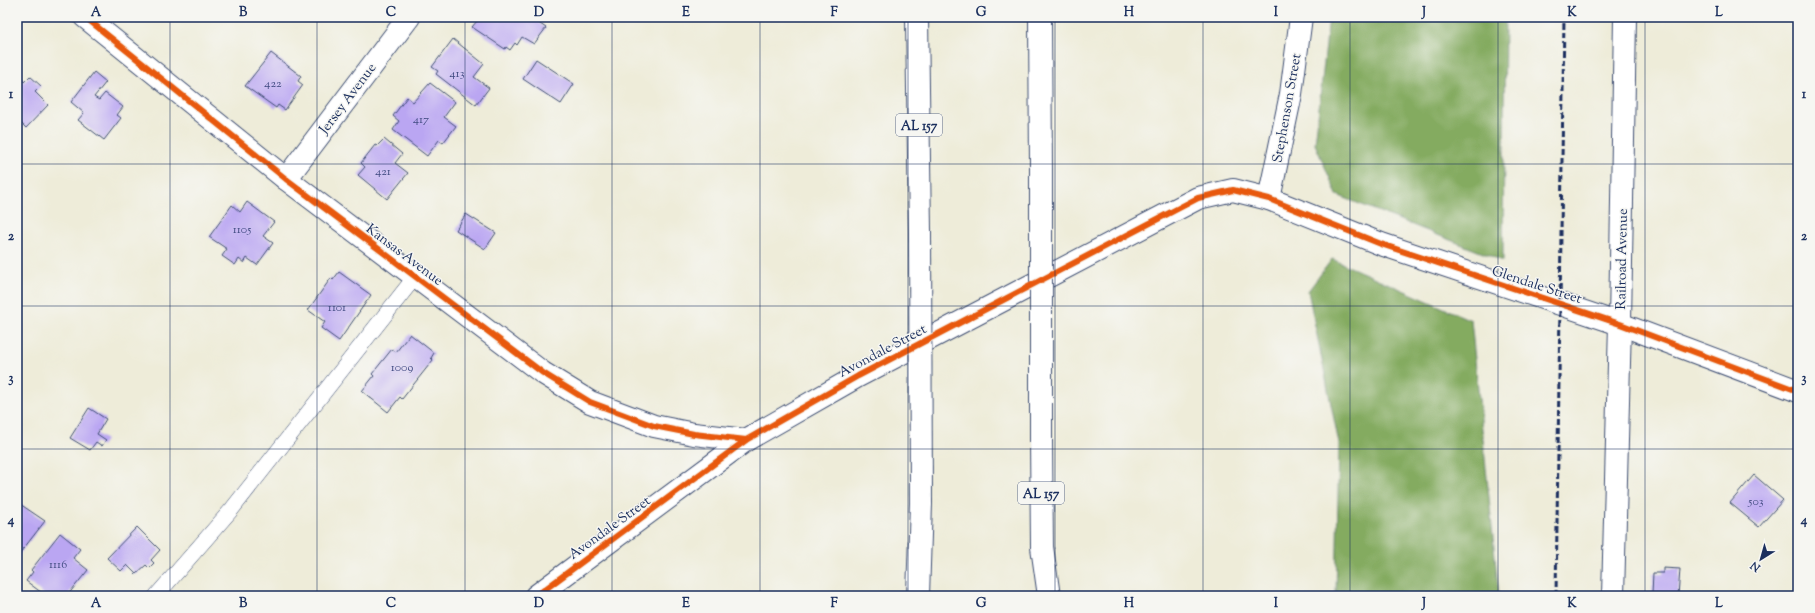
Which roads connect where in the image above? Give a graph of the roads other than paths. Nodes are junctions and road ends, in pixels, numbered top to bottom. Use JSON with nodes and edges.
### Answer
{"nodes":[{"id":1,"x":85,"y":17,"type":"edge"},
{"id":2,"x":409,"y":17,"type":"edge"},
{"id":3,"x":917,"y":17,"type":"edge"},
{"id":4,"x":1040,"y":17,"type":"edge"},
{"id":5,"x":1301,"y":17,"type":"edge"},
{"id":6,"x":1625,"y":17,"type":"edge"},
{"id":7,"x":286,"y":179,"type":"junction"},
{"id":8,"x":1269,"y":199,"type":"junction"},
{"id":9,"x":415,"y":277,"type":"junction"},
{"id":10,"x":1620,"y":324,"type":"junction"},
{"id":11,"x":1798,"y":391,"type":"edge"},
{"id":12,"x":746,"y":440,"type":"junction"},
{"id":13,"x":156,"y":596,"type":"edge"},
{"id":14,"x":536,"y":596,"type":"edge"},
{"id":15,"x":918,"y":596,"type":"edge"},
{"id":16,"x":1049,"y":596,"type":"edge"},
{"id":17,"x":1613,"y":596,"type":"edge"}],
"edges":[{"from":1,"to":7,"type":"main road","name":"Kansas Avenue"},
{"from":2,"to":7,"type":"main road","name":"Jersey Avenue"},
{"from":3,"to":15,"type":"main road","number":"AL 157","bridge":true},
{"from":4,"to":16,"type":"main road","number":"AL 157","bridge":true},
{"from":5,"to":8,"type":"main road","name":"Stephenson Street"},
{"from":6,"to":10,"type":"main road","name":"Railroad Avenue"},
{"from":7,"to":9,"type":"main road","name":"Kansas Avenue"},
{"from":8,"to":10,"type":"main road","name":"Glendale Street"},
{"from":8,"to":12,"type":"main road","name":"Avondale Street"},
{"from":9,"to":12,"type":"main road","name":"Kansas Avenue"},
{"from":9,"to":13,"type":"lane"},
{"from":10,"to":11,"type":"main road","name":"Glendale Street"},
{"from":10,"to":17,"type":"main road","name":"Railroad Avenue"},
{"from":12,"to":14,"type":"main road","name":"Avondale Street"}]}
